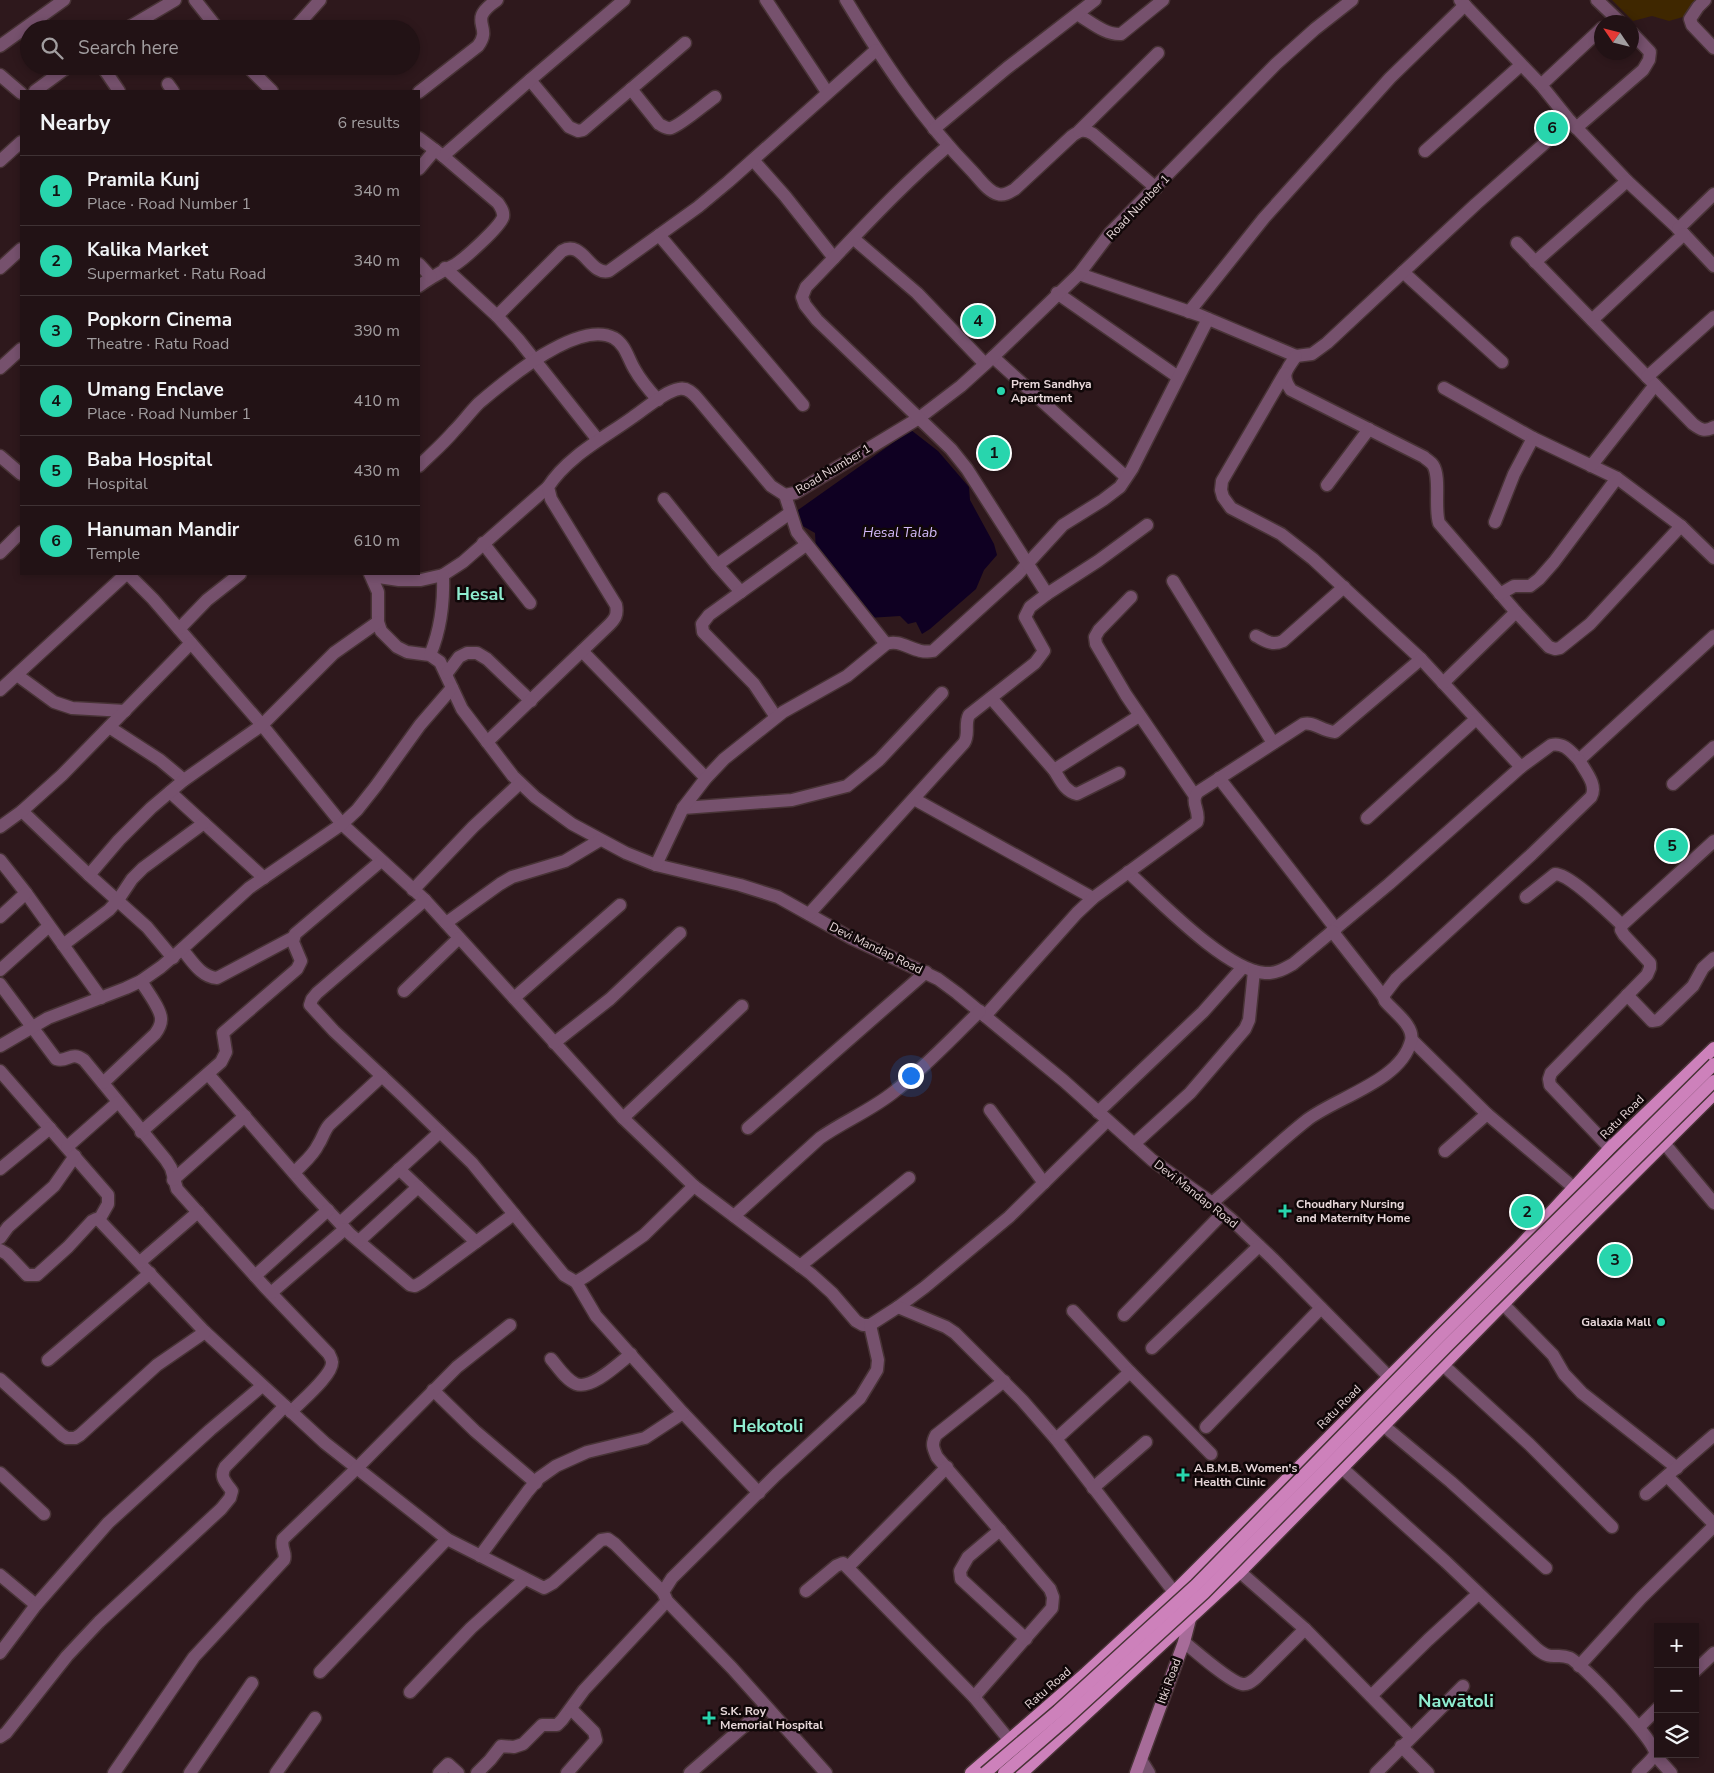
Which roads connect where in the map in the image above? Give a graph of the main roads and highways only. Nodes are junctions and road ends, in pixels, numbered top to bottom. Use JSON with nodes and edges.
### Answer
{"nodes":[{"id":1,"x":1714,"y":1048,"type":"edge"},
{"id":2,"x":1714,"y":1064,"type":"edge"},
{"id":3,"x":1714,"y":1081,"type":"edge"},
{"id":4,"x":1714,"y":1094,"type":"edge"},
{"id":5,"x":1026,"y":1770,"type":"edge"},
{"id":6,"x":971,"y":1773,"type":"edge"},
{"id":7,"x":985,"y":1773,"type":"edge"},
{"id":8,"x":1004,"y":1773,"type":"edge"}],
"edges":[{"from":1,"to":6,"type":"main road","name":"Ratu Road"},
{"from":2,"to":7,"type":"main road","bridge":true},
{"from":3,"to":8,"type":"main road","bridge":true},
{"from":4,"to":5,"type":"main road"}]}
